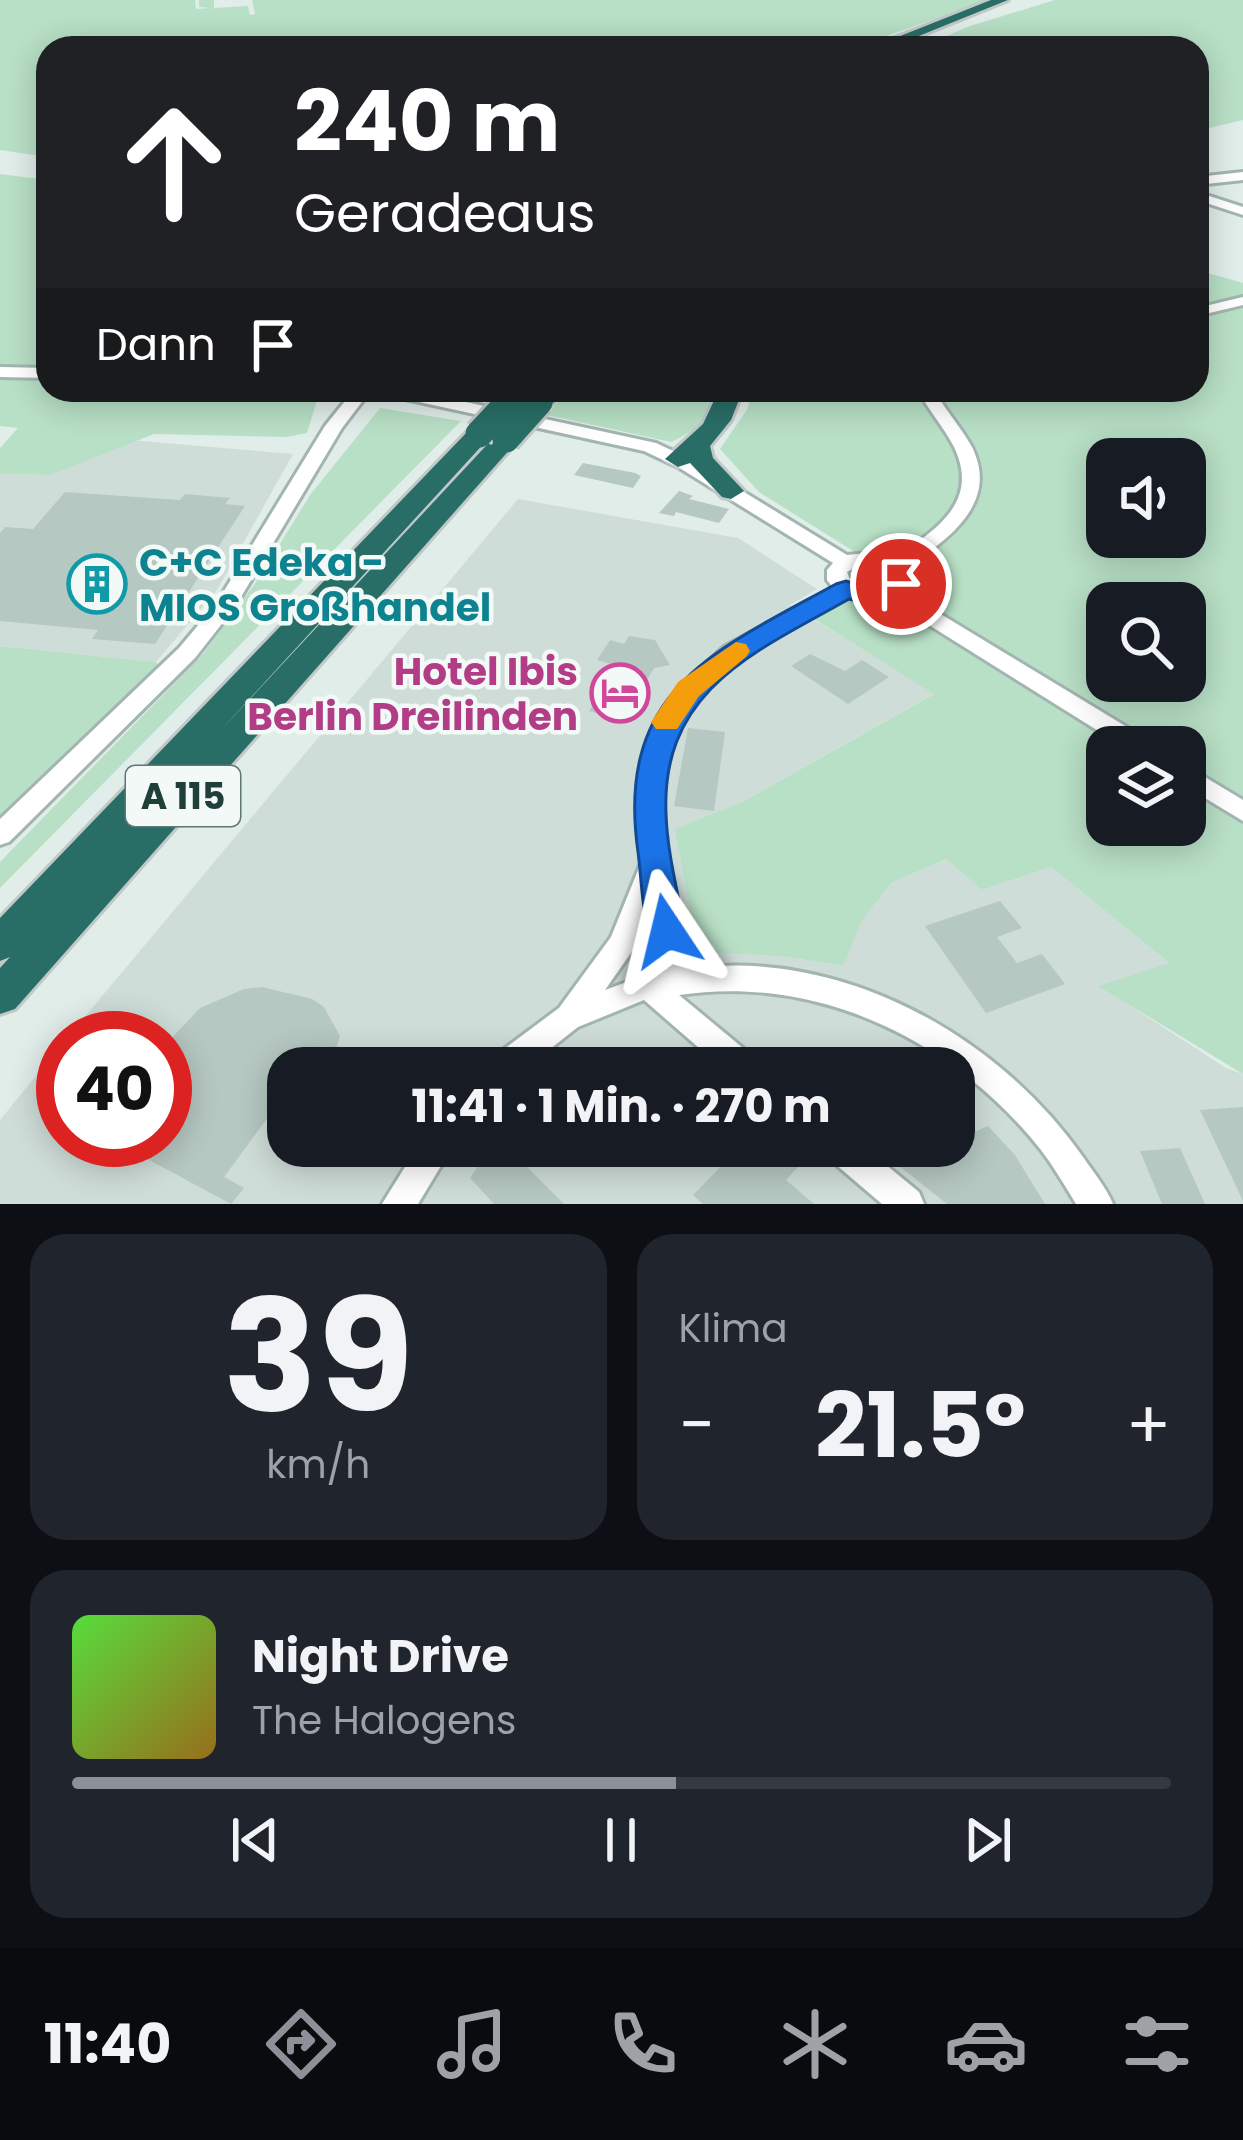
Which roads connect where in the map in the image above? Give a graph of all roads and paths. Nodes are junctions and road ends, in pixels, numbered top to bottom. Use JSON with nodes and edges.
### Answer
{"nodes":[{"id":1,"x":1002,"y":0,"type":"edge"},
{"id":2,"x":1023,"y":0,"type":"edge"},
{"id":3,"x":908,"y":36,"type":"edge"},
{"id":4,"x":929,"y":36,"type":"edge"},
{"id":5,"x":1243,"y":176,"type":"edge"},
{"id":6,"x":1209,"y":180,"type":"edge"},
{"id":7,"x":1209,"y":200,"type":"edge"},
{"id":8,"x":1243,"y":211,"type":"edge"},
{"id":9,"x":1243,"y":302,"type":"edge"},
{"id":10,"x":1209,"y":309,"type":"edge"},
{"id":11,"x":0,"y":372,"type":"edge"},
{"id":12,"x":36,"y":373,"type":"edge"},
{"id":13,"x":341,"y":402,"type":"edge"},
{"id":14,"x":353,"y":402,"type":"edge"},
{"id":15,"x":458,"y":402,"type":"edge"},
{"id":16,"x":529,"y":402,"type":"edge"},
{"id":17,"x":726,"y":402,"type":"edge"},
{"id":18,"x":934,"y":402,"type":"edge"},
{"id":19,"x":334,"y":426,"type":"junction"},
{"id":20,"x":493,"y":436,"type":"junction"},
{"id":21,"x":680,"y":452,"type":"junction"},
{"id":22,"x":731,"y":491,"type":"joint"},
{"id":23,"x":845,"y":562,"type":"junction"},
{"id":24,"x":894,"y":567,"type":"junction"},
{"id":25,"x":846,"y":590,"type":"junction"},
{"id":26,"x":892,"y":593,"type":"junction"},
{"id":27,"x":1108,"y":726,"type":"edge"},
{"id":28,"x":1206,"y":788,"type":"edge"},
{"id":29,"x":1243,"y":812,"type":"edge"},
{"id":30,"x":0,"y":836,"type":"edge"},
{"id":31,"x":654,"y":861,"type":"junction"},
{"id":32,"x":0,"y":944,"type":"edge"},
{"id":33,"x":663,"y":985,"type":"junction"},
{"id":34,"x":0,"y":996,"type":"edge"},
{"id":35,"x":569,"y":1018,"type":"junction"},
{"id":36,"x":531,"y":1047,"type":"edge"},
{"id":37,"x":724,"y":1047,"type":"edge"},
{"id":38,"x":423,"y":1167,"type":"edge"},
{"id":39,"x":863,"y":1167,"type":"edge"},
{"id":40,"x":399,"y":1204,"type":"edge"},
{"id":41,"x":907,"y":1204,"type":"edge"},
{"id":42,"x":1096,"y":1204,"type":"edge"}],
"edges":[{"from":1,"to":3,"type":"highway"},
{"from":2,"to":4,"type":"highway"},
{"from":5,"to":6,"type":"street"},
{"from":7,"to":8,"type":"street"},
{"from":9,"to":10,"type":"street"},
{"from":11,"to":12,"type":"street"},
{"from":13,"to":19,"type":"street"},
{"from":14,"to":19,"type":"street"},
{"from":15,"to":21,"type":"street"},
{"from":16,"to":20,"type":"highway","number":"A 115","bridge":true},
{"from":17,"to":21,"type":"highway"},
{"from":18,"to":24,"type":"street"},
{"from":19,"to":30,"type":"street"},
{"from":20,"to":32,"type":"highway","number":"A 115"},
{"from":20,"to":34,"type":"highway","number":"A 115"},
{"from":21,"to":22,"type":"highway"},
{"from":22,"to":23,"type":"street"},
{"from":23,"to":24,"type":"street"},
{"from":23,"to":25,"type":"street"},
{"from":24,"to":26,"type":"street"},
{"from":25,"to":26,"type":"street"},
{"from":25,"to":31,"type":"street"},
{"from":26,"to":27,"type":"street"},
{"from":28,"to":29,"type":"street"},
{"from":31,"to":33,"type":"street"},
{"from":31,"to":35,"type":"street"},
{"from":33,"to":35,"type":"street"},
{"from":33,"to":37,"type":"street"},
{"from":33,"to":42,"type":"street"},
{"from":35,"to":36,"type":"street"},
{"from":38,"to":40,"type":"street"},
{"from":39,"to":41,"type":"street"}]}
